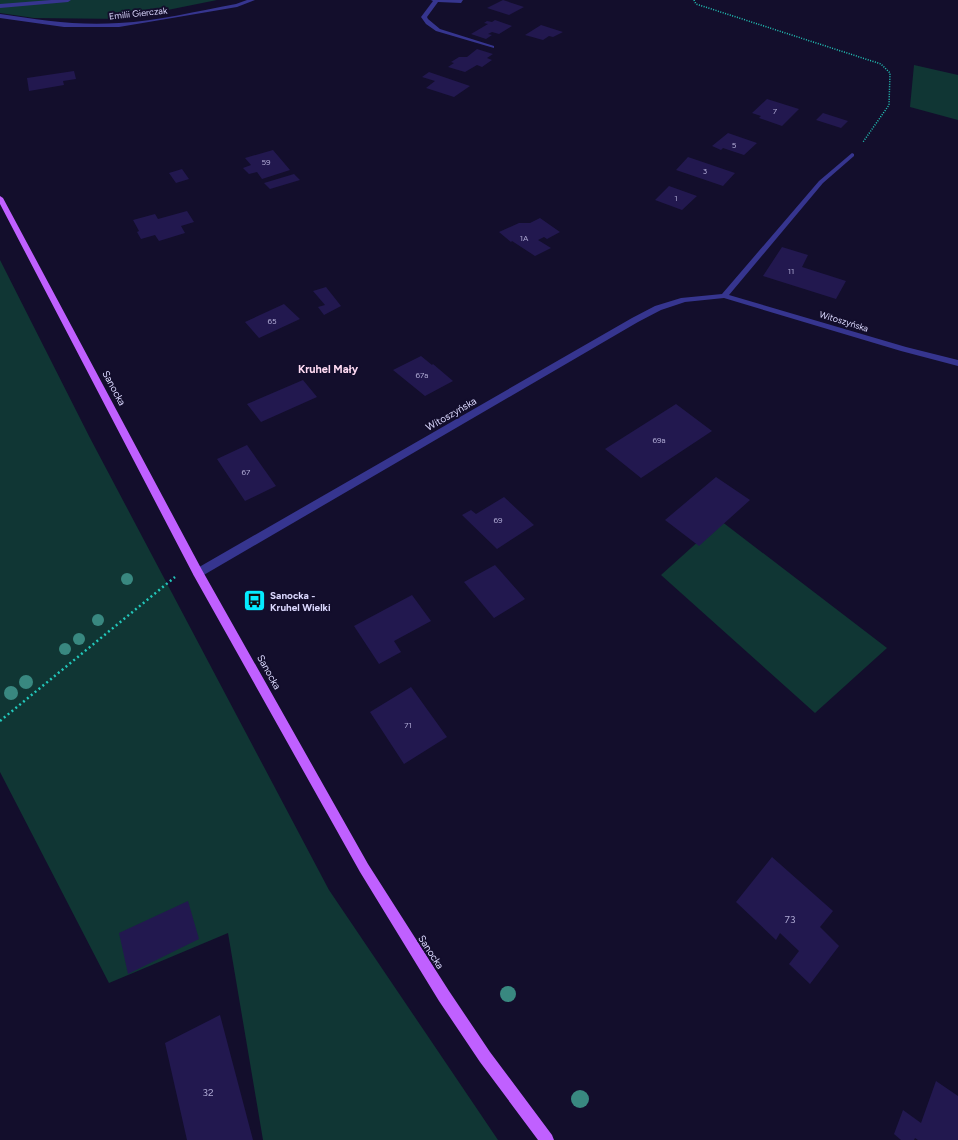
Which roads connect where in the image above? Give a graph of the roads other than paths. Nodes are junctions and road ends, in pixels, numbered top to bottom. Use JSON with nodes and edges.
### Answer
{"nodes":[{"id":1,"x":68,"y":0,"type":"edge"},
{"id":2,"x":252,"y":0,"type":"edge"},
{"id":3,"x":435,"y":0,"type":"edge"},
{"id":4,"x":461,"y":0,"type":"edge"},
{"id":5,"x":0,"y":6,"type":"edge"},
{"id":6,"x":0,"y":16,"type":"edge"},
{"id":7,"x":492,"y":47,"type":"dead end"},
{"id":8,"x":852,"y":155,"type":"road end"},
{"id":9,"x":0,"y":198,"type":"edge"},
{"id":10,"x":724,"y":296,"type":"junction"},
{"id":11,"x":958,"y":363,"type":"edge"},
{"id":12,"x":195,"y":568,"type":"junction"},
{"id":13,"x":547,"y":1140,"type":"edge"}],
"edges":[{"from":1,"to":5,"type":"street"},
{"from":2,"to":6,"type":"street","name":"Emilii Gierczak"},
{"from":3,"to":4,"type":"street"},
{"from":3,"to":7,"type":"street"},
{"from":8,"to":10,"type":"street"},
{"from":9,"to":12,"type":"main road","name":"Sanocka"},
{"from":10,"to":11,"type":"street","name":"Witoszyńska"},
{"from":10,"to":12,"type":"street","name":"Witoszyńska"},
{"from":12,"to":13,"type":"main road","name":"Sanocka"}]}
